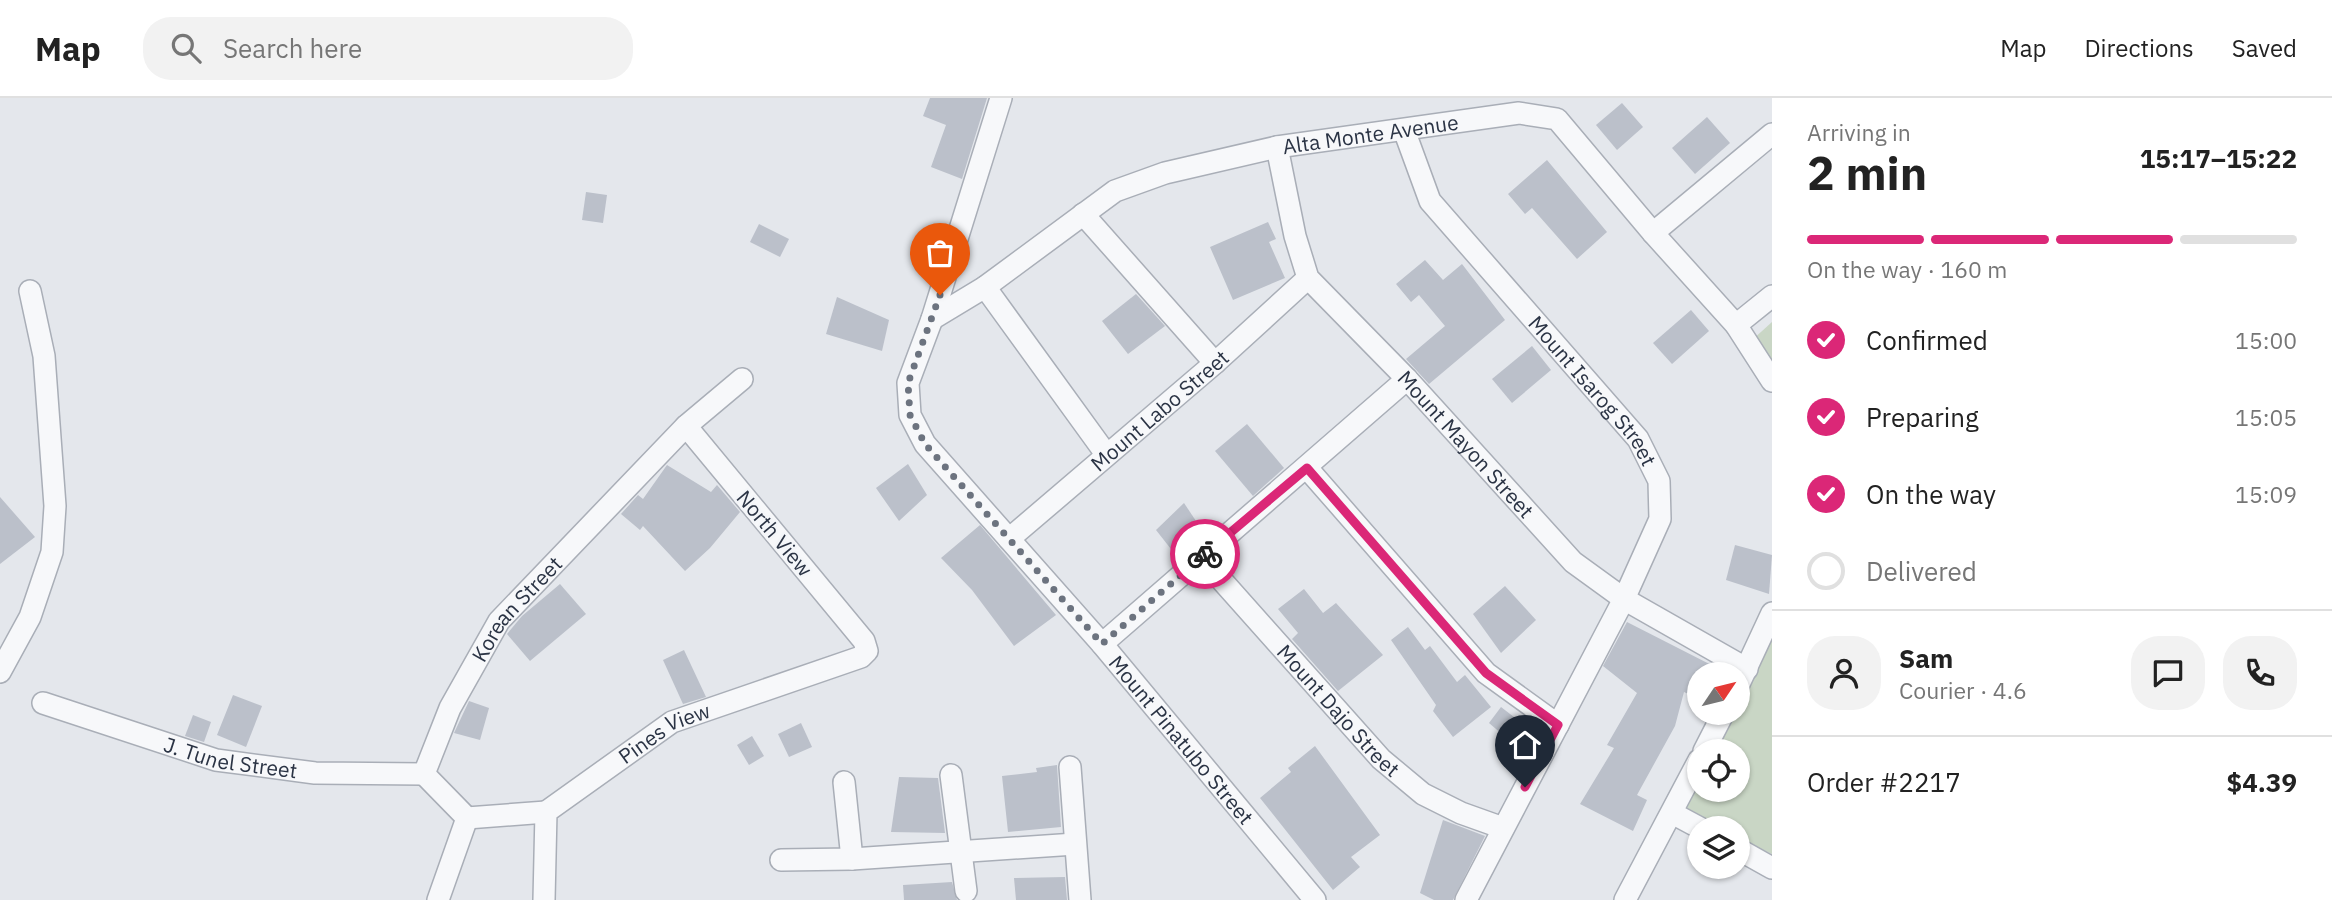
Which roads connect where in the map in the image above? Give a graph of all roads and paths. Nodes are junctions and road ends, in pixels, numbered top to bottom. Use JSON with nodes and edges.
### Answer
{"nodes":[{"id":1,"x":1001,"y":98,"type":"edge"},
{"id":2,"x":1404,"y":130,"type":"junction"},
{"id":3,"x":1772,"y":134,"type":"edge"},
{"id":4,"x":1277,"y":147,"type":"junction"},
{"id":5,"x":1083,"y":214,"type":"junction"},
{"id":6,"x":1653,"y":233,"type":"junction"},
{"id":7,"x":1308,"y":278,"type":"junction"},
{"id":8,"x":985,"y":287,"type":"junction"},
{"id":9,"x":30,"y":291,"type":"dead end"},
{"id":10,"x":1772,"y":296,"type":"edge"},
{"id":11,"x":932,"y":319,"type":"junction"},
{"id":12,"x":1736,"y":325,"type":"junction"},
{"id":13,"x":1215,"y":363,"type":"junction"},
{"id":14,"x":742,"y":379,"type":"dead end"},
{"id":15,"x":1406,"y":379,"type":"junction"},
{"id":16,"x":1772,"y":381,"type":"edge"},
{"id":17,"x":686,"y":426,"type":"junction"},
{"id":18,"x":1106,"y":454,"type":"junction"},
{"id":19,"x":1307,"y":468,"type":"junction"},
{"id":20,"x":1009,"y":538,"type":"junction"},
{"id":21,"x":1201,"y":557,"type":"junction"},
{"id":22,"x":1624,"y":599,"type":"junction"},
{"id":23,"x":1772,"y":613,"type":"edge"},
{"id":24,"x":864,"y":641,"type":"joint"},
{"id":25,"x":1102,"y":644,"type":"junction"},
{"id":26,"x":1718,"y":662,"type":"edge"},
{"id":27,"x":1749,"y":662,"type":"edge"},
{"id":28,"x":0,"y":672,"type":"edge"},
{"id":29,"x":43,"y":703,"type":"dead end"},
{"id":30,"x":1558,"y":725,"type":"junction"},
{"id":31,"x":1070,"y":767,"type":"dead end"},
{"id":32,"x":425,"y":774,"type":"junction"},
{"id":33,"x":951,"y":775,"type":"dead end"},
{"id":34,"x":844,"y":782,"type":"dead end"},
{"id":35,"x":1687,"y":784,"type":"edge"},
{"id":36,"x":546,"y":812,"type":"junction"},
{"id":37,"x":1672,"y":813,"type":"junction"},
{"id":38,"x":467,"y":818,"type":"junction"},
{"id":39,"x":1687,"y":821,"type":"edge"},
{"id":40,"x":1503,"y":828,"type":"junction"},
{"id":41,"x":1075,"y":844,"type":"junction"},
{"id":42,"x":959,"y":850,"type":"junction"},
{"id":43,"x":1750,"y":856,"type":"edge"},
{"id":44,"x":852,"y":859,"type":"junction"},
{"id":45,"x":781,"y":860,"type":"dead end"},
{"id":46,"x":1772,"y":868,"type":"edge"},
{"id":47,"x":966,"y":891,"type":"dead end"},
{"id":48,"x":438,"y":900,"type":"edge"},
{"id":49,"x":544,"y":900,"type":"edge"},
{"id":50,"x":1080,"y":900,"type":"edge"},
{"id":51,"x":1315,"y":900,"type":"edge"},
{"id":52,"x":1466,"y":900,"type":"edge"},
{"id":53,"x":1625,"y":900,"type":"edge"}],
"edges":[{"from":1,"to":11,"type":"street","name":"Mount Pinatubo Street"},
{"from":2,"to":4,"type":"street","name":"Alta Monte Avenue"},
{"from":2,"to":6,"type":"street","name":"Alta Monte Avenue"},
{"from":2,"to":22,"type":"street","name":"Mount Isarog Street"},
{"from":3,"to":6,"type":"street"},
{"from":4,"to":5,"type":"street","name":"Alta Monte Avenue"},
{"from":4,"to":7,"type":"street","name":"Mount Mayon Street"},
{"from":5,"to":8,"type":"street","name":"Alta Monte Avenue"},
{"from":5,"to":13,"type":"street"},
{"from":6,"to":12,"type":"street","name":"Alta Monte Avenue"},
{"from":7,"to":13,"type":"street","name":"Mount Labo Street"},
{"from":7,"to":15,"type":"street","name":"Mount Mayon Street"},
{"from":8,"to":11,"type":"street","name":"Alta Monte Avenue"},
{"from":8,"to":18,"type":"street"},
{"from":9,"to":28,"type":"street"},
{"from":10,"to":12,"type":"street"},
{"from":11,"to":20,"type":"street","name":"Mount Pinatubo Street"},
{"from":12,"to":16,"type":"street","name":"Alta Monte Avenue"},
{"from":13,"to":18,"type":"street","name":"Mount Labo Street"},
{"from":14,"to":17,"type":"street","name":"Korean Street"},
{"from":15,"to":19,"type":"street"},
{"from":15,"to":22,"type":"street","name":"Mount Mayon Street"},
{"from":17,"to":24,"type":"street","name":"North View"},
{"from":17,"to":32,"type":"street","name":"Korean Street"},
{"from":18,"to":20,"type":"street","name":"Mount Labo Street"},
{"from":19,"to":21,"type":"street"},
{"from":19,"to":30,"type":"street"},
{"from":20,"to":25,"type":"street","name":"Mount Pinatubo Street"},
{"from":21,"to":25,"type":"street"},
{"from":21,"to":40,"type":"street","name":"Mount Dajo Street"},
{"from":22,"to":26,"type":"street","name":"Mount Mayon Street"},
{"from":22,"to":30,"type":"street","name":"Mount Isarog Street"},
{"from":23,"to":27,"type":"street"},
{"from":24,"to":36,"type":"street","name":"Pines View"},
{"from":25,"to":51,"type":"street","name":"Mount Pinatubo Street"},
{"from":29,"to":32,"type":"street","name":"J. Tunel Street"},
{"from":30,"to":40,"type":"street","name":"Mount Isarog Street"},
{"from":31,"to":41,"type":"street"},
{"from":32,"to":38,"type":"street"},
{"from":33,"to":42,"type":"street"},
{"from":34,"to":44,"type":"street"},
{"from":35,"to":37,"type":"street"},
{"from":36,"to":38,"type":"street"},
{"from":36,"to":49,"type":"street"},
{"from":37,"to":39,"type":"street"},
{"from":37,"to":53,"type":"street"},
{"from":38,"to":48,"type":"street"},
{"from":40,"to":52,"type":"street","name":"Mount Isarog Street"},
{"from":41,"to":42,"type":"street"},
{"from":41,"to":50,"type":"street"},
{"from":42,"to":44,"type":"street"},
{"from":42,"to":47,"type":"street"},
{"from":43,"to":46,"type":"street"},
{"from":44,"to":45,"type":"street"}]}
